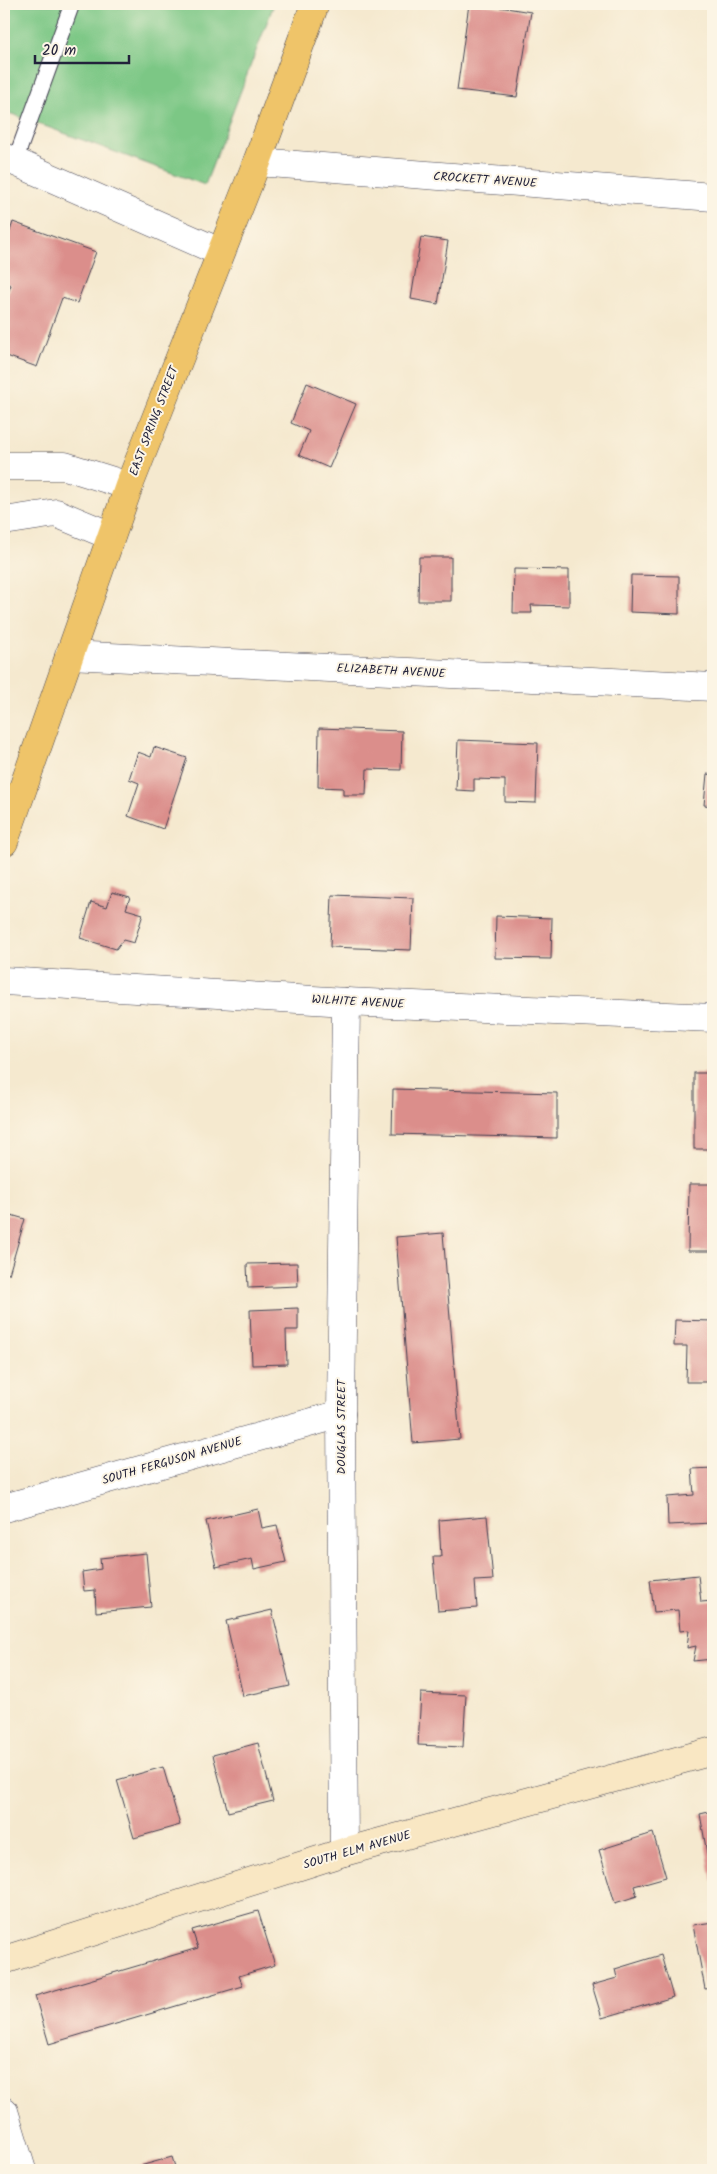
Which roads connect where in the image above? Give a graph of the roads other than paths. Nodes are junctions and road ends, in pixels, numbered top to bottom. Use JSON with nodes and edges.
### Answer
{"nodes":[{"id":1,"x":72,"y":4,"type":"edge"},
{"id":2,"x":315,"y":4,"type":"edge"},
{"id":3,"x":9,"y":159,"type":"edge"},
{"id":4,"x":257,"y":162,"type":"junction"},
{"id":5,"x":713,"y":197,"type":"edge"},
{"id":6,"x":220,"y":252,"type":"junction"},
{"id":7,"x":4,"y":466,"type":"edge"},
{"id":8,"x":129,"y":486,"type":"junction"},
{"id":9,"x":4,"y":521,"type":"edge"},
{"id":10,"x":111,"y":536,"type":"junction"},
{"id":11,"x":69,"y":655,"type":"junction"},
{"id":12,"x":713,"y":688,"type":"edge"},
{"id":13,"x":4,"y":842,"type":"edge"},
{"id":14,"x":4,"y":981,"type":"edge"},
{"id":15,"x":346,"y":1002,"type":"junction"},
{"id":16,"x":713,"y":1018,"type":"edge"},
{"id":17,"x":341,"y":1414,"type":"junction"},
{"id":18,"x":4,"y":1508,"type":"edge"},
{"id":19,"x":713,"y":1751,"type":"edge"},
{"id":20,"x":344,"y":1852,"type":"junction"},
{"id":21,"x":4,"y":1960,"type":"edge"},
{"id":22,"x":4,"y":2112,"type":"edge"},
{"id":23,"x":22,"y":2170,"type":"edge"}],
"edges":[{"from":1,"to":3,"type":"lane"},
{"from":2,"to":4,"type":"main road","name":"EAST SPRING STREET"},
{"from":3,"to":6,"type":"street"},
{"from":4,"to":5,"type":"street","name":"CROCKETT AVENUE"},
{"from":4,"to":6,"type":"main road","name":"EAST SPRING STREET"},
{"from":6,"to":8,"type":"main road","name":"EAST SPRING STREET"},
{"from":7,"to":8,"type":"street"},
{"from":8,"to":10,"type":"main road","name":"EAST SPRING STREET"},
{"from":9,"to":10,"type":"street"},
{"from":10,"to":11,"type":"main road","name":"EAST SPRING STREET"},
{"from":11,"to":12,"type":"street","name":"ELIZABETH AVENUE"},
{"from":11,"to":13,"type":"main road","name":"EAST SPRING STREET"},
{"from":14,"to":15,"type":"street","name":"WILHITE AVENUE"},
{"from":15,"to":16,"type":"street","name":"WILHITE AVENUE"},
{"from":15,"to":17,"type":"street","name":"DOUGLAS STREET"},
{"from":17,"to":18,"type":"street","name":"SOUTH FERGUSON AVENUE"},
{"from":17,"to":20,"type":"street","name":"DOUGLAS STREET"},
{"from":19,"to":20,"type":"street","name":"SOUTH ELM AVENUE"},
{"from":20,"to":21,"type":"street","name":"SOUTH ELM AVENUE"},
{"from":22,"to":23,"type":"street"}]}
